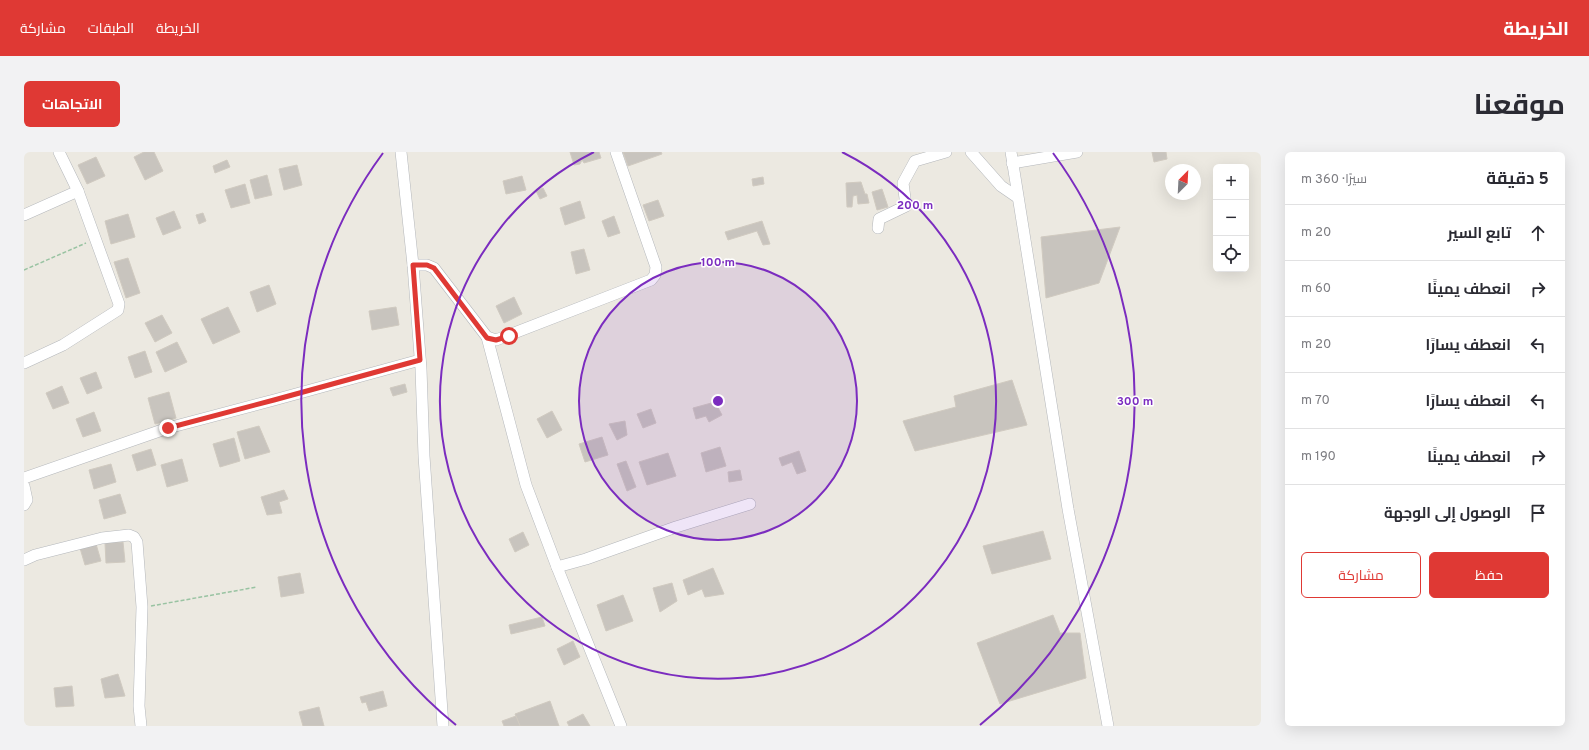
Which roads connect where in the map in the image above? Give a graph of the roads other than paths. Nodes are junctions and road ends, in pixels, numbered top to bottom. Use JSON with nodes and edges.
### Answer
{"nodes":[{"id":1,"x":59,"y":152,"type":"edge"},
{"id":2,"x":401,"y":152,"type":"edge"},
{"id":3,"x":616,"y":152,"type":"edge"},
{"id":4,"x":946,"y":152,"type":"edge"},
{"id":5,"x":971,"y":152,"type":"edge"},
{"id":6,"x":1077,"y":152,"type":"edge"},
{"id":7,"x":1012,"y":158,"type":"edge"},
{"id":8,"x":78,"y":192,"type":"junction"},
{"id":9,"x":1018,"y":197,"type":"junction"},
{"id":10,"x":24,"y":215,"type":"edge"},
{"id":11,"x":878,"y":228,"type":"dead end"},
{"id":12,"x":413,"y":265,"type":"junction"},
{"id":13,"x":487,"y":338,"type":"junction"},
{"id":14,"x":420,"y":360,"type":"junction"},
{"id":15,"x":24,"y":363,"type":"edge"},
{"id":16,"x":24,"y":478,"type":"edge"},
{"id":17,"x":24,"y":486,"type":"edge"},
{"id":18,"x":750,"y":504,"type":"dead end"},
{"id":19,"x":24,"y":506,"type":"edge"},
{"id":20,"x":24,"y":560,"type":"edge"},
{"id":21,"x":557,"y":567,"type":"junction"},
{"id":22,"x":140,"y":726,"type":"edge"},
{"id":23,"x":443,"y":726,"type":"edge"},
{"id":24,"x":621,"y":726,"type":"edge"},
{"id":25,"x":1108,"y":726,"type":"edge"}],
"edges":[{"from":1,"to":8,"type":"street"},
{"from":2,"to":12,"type":"street"},
{"from":3,"to":13,"type":"street"},
{"from":4,"to":11,"type":"street"},
{"from":5,"to":9,"type":"street"},
{"from":6,"to":7,"type":"street"},
{"from":7,"to":9,"type":"street"},
{"from":8,"to":10,"type":"street"},
{"from":8,"to":15,"type":"street"},
{"from":9,"to":25,"type":"street"},
{"from":12,"to":13,"type":"street"},
{"from":12,"to":14,"type":"street"},
{"from":13,"to":21,"type":"street"},
{"from":14,"to":16,"type":"street"},
{"from":14,"to":23,"type":"street"},
{"from":17,"to":19,"type":"street"},
{"from":18,"to":21,"type":"street"},
{"from":20,"to":22,"type":"street"},
{"from":21,"to":24,"type":"street"}]}
